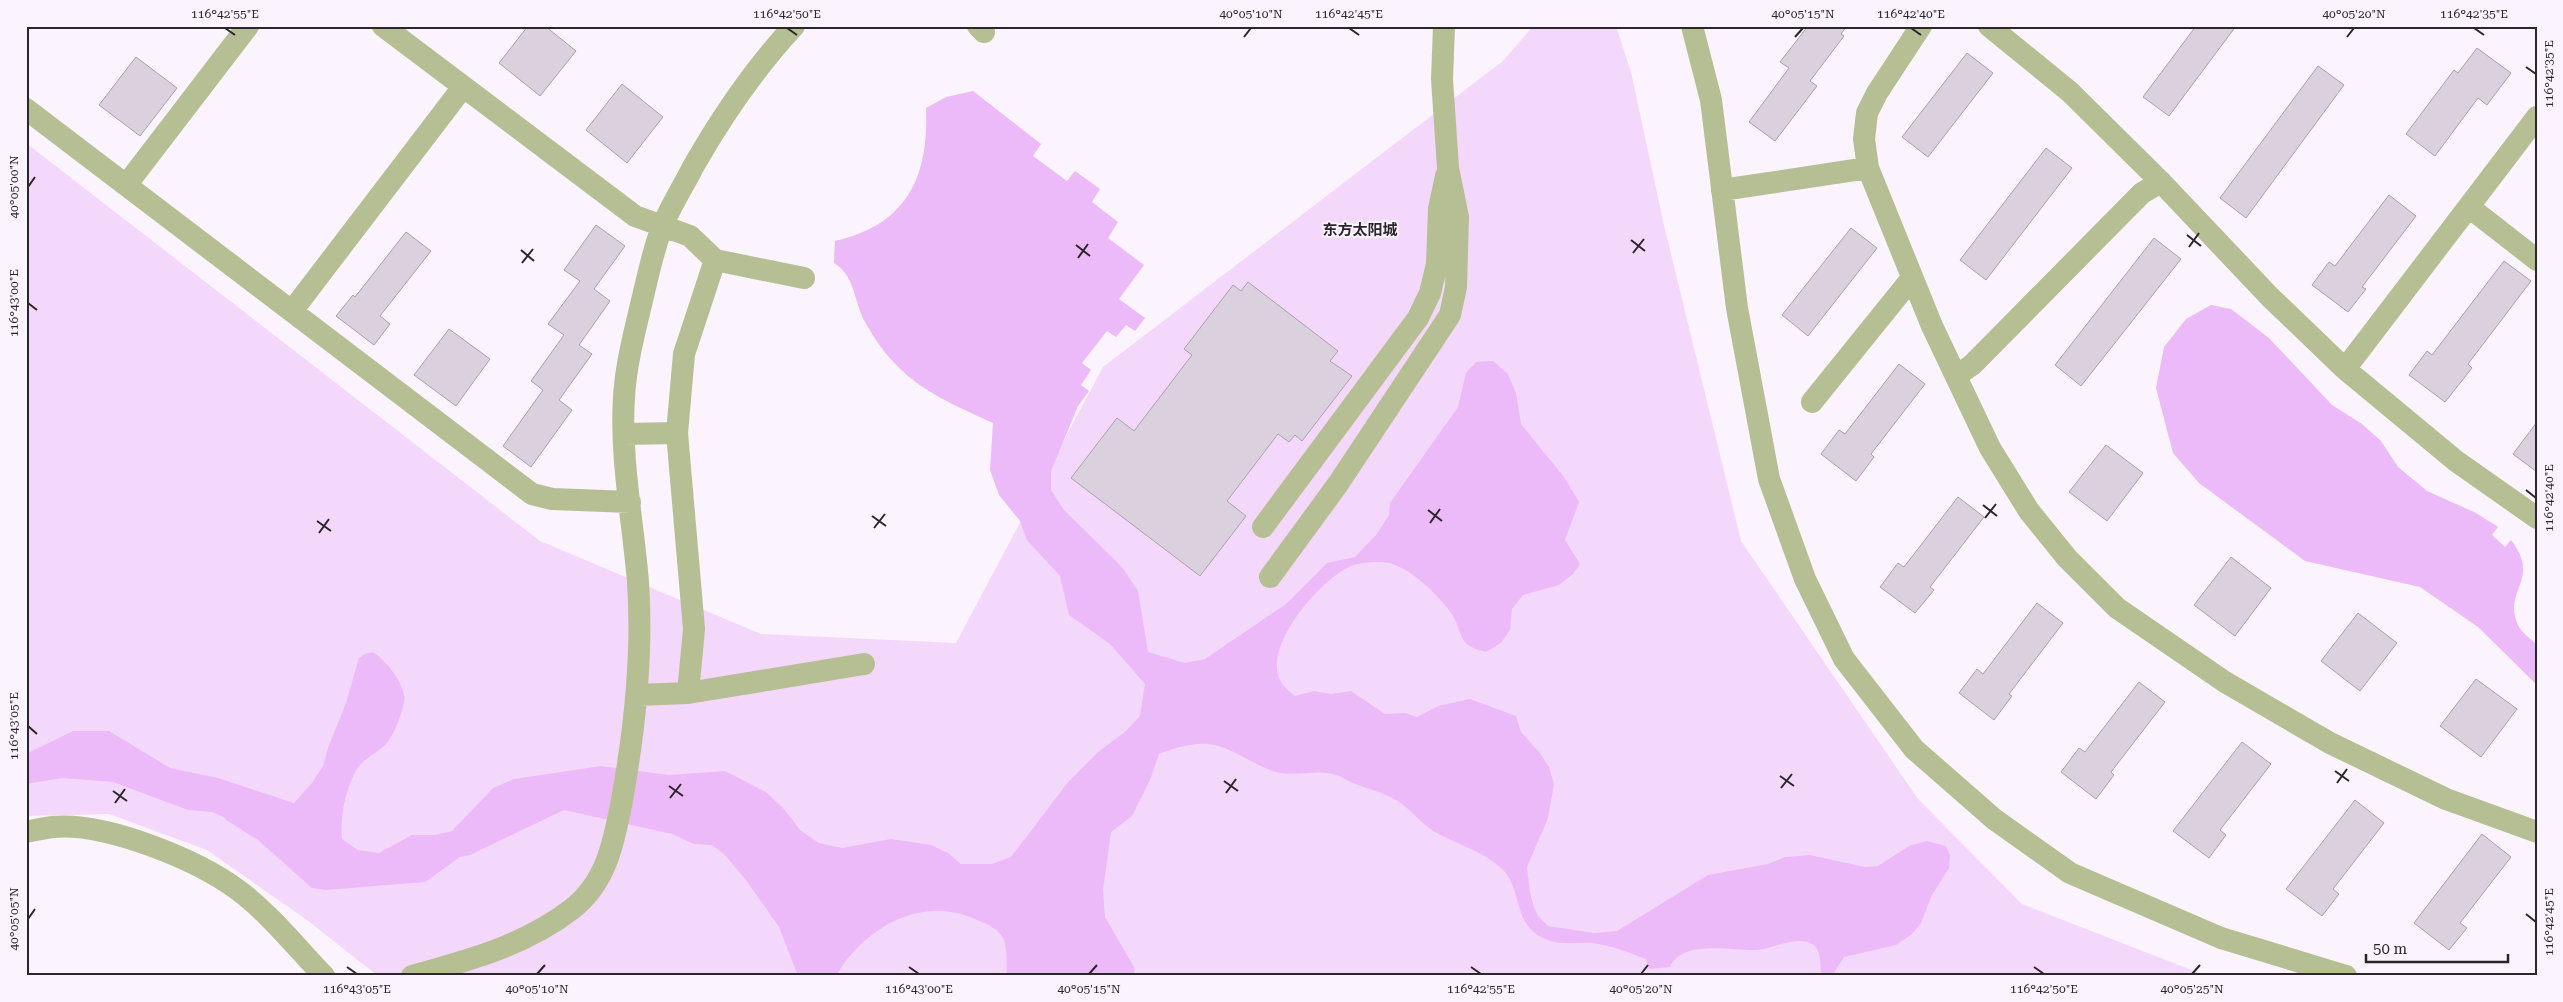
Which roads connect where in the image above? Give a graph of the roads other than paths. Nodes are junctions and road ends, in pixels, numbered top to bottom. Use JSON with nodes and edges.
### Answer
{"nodes":[{"id":1,"x":248,"y":26,"type":"edge"},
{"id":2,"x":383,"y":26,"type":"edge"},
{"id":3,"x":794,"y":26,"type":"edge"},
{"id":4,"x":1444,"y":26,"type":"edge"},
{"id":5,"x":1692,"y":26,"type":"edge"},
{"id":6,"x":1920,"y":26,"type":"edge"},
{"id":7,"x":1989,"y":26,"type":"edge"},
{"id":8,"x":463,"y":87,"type":"junction"},
{"id":9,"x":26,"y":109,"type":"edge"},
{"id":10,"x":2537,"y":117,"type":"edge"},
{"id":11,"x":1448,"y":168,"type":"junction"},
{"id":12,"x":1868,"y":168,"type":"junction"},
{"id":13,"x":2161,"y":182,"type":"junction"},
{"id":14,"x":127,"y":184,"type":"junction"},
{"id":15,"x":1722,"y":190,"type":"junction"},
{"id":16,"x":2469,"y":207,"type":"junction"},
{"id":17,"x":662,"y":227,"type":"junction"},
{"id":18,"x":715,"y":260,"type":"junction"},
{"id":19,"x":2537,"y":260,"type":"edge"},
{"id":20,"x":804,"y":278,"type":"dead end"},
{"id":21,"x":1912,"y":278,"type":"junction"},
{"id":22,"x":292,"y":311,"type":"junction"},
{"id":23,"x":2345,"y":369,"type":"junction"},
{"id":24,"x":1956,"y":376,"type":"junction"},
{"id":25,"x":1812,"y":402,"type":"dead end"},
{"id":26,"x":676,"y":433,"type":"junction"},
{"id":27,"x":625,"y":434,"type":"junction"},
{"id":28,"x":630,"y":502,"type":"junction"},
{"id":29,"x":2537,"y":518,"type":"edge"},
{"id":30,"x":1263,"y":527,"type":"dead end"},
{"id":31,"x":1270,"y":577,"type":"dead end"},
{"id":32,"x":864,"y":664,"type":"dead end"},
{"id":33,"x":688,"y":693,"type":"junction"},
{"id":34,"x":637,"y":695,"type":"junction"},
{"id":35,"x":26,"y":832,"type":"edge"},
{"id":36,"x":2537,"y":832,"type":"edge"},
{"id":37,"x":324,"y":976,"type":"edge"},
{"id":38,"x":412,"y":976,"type":"edge"},
{"id":39,"x":2346,"y":976,"type":"edge"}],
"edges":[{"from":1,"to":14,"type":"street"},
{"from":2,"to":8,"type":"street"},
{"from":3,"to":17,"type":"street"},
{"from":4,"to":11,"type":"street"},
{"from":5,"to":15,"type":"street"},
{"from":6,"to":12,"type":"street"},
{"from":7,"to":13,"type":"street"},
{"from":8,"to":17,"type":"street"},
{"from":8,"to":22,"type":"street"},
{"from":9,"to":14,"type":"street"},
{"from":10,"to":16,"type":"street"},
{"from":11,"to":30,"type":"street"},
{"from":11,"to":31,"type":"street"},
{"from":12,"to":15,"type":"street"},
{"from":12,"to":21,"type":"street"},
{"from":13,"to":23,"type":"street"},
{"from":13,"to":24,"type":"street"},
{"from":14,"to":22,"type":"street"},
{"from":15,"to":39,"type":"street"},
{"from":16,"to":19,"type":"street"},
{"from":16,"to":23,"type":"street"},
{"from":17,"to":18,"type":"street"},
{"from":17,"to":27,"type":"street"},
{"from":18,"to":20,"type":"street"},
{"from":18,"to":26,"type":"street"},
{"from":21,"to":24,"type":"street"},
{"from":21,"to":25,"type":"street"},
{"from":22,"to":28,"type":"street"},
{"from":23,"to":29,"type":"street"},
{"from":24,"to":36,"type":"street"},
{"from":26,"to":27,"type":"street"},
{"from":26,"to":33,"type":"street"},
{"from":27,"to":28,"type":"street"},
{"from":28,"to":34,"type":"street"},
{"from":32,"to":33,"type":"street"},
{"from":33,"to":34,"type":"street"},
{"from":34,"to":38,"type":"street"},
{"from":35,"to":37,"type":"street"}]}
